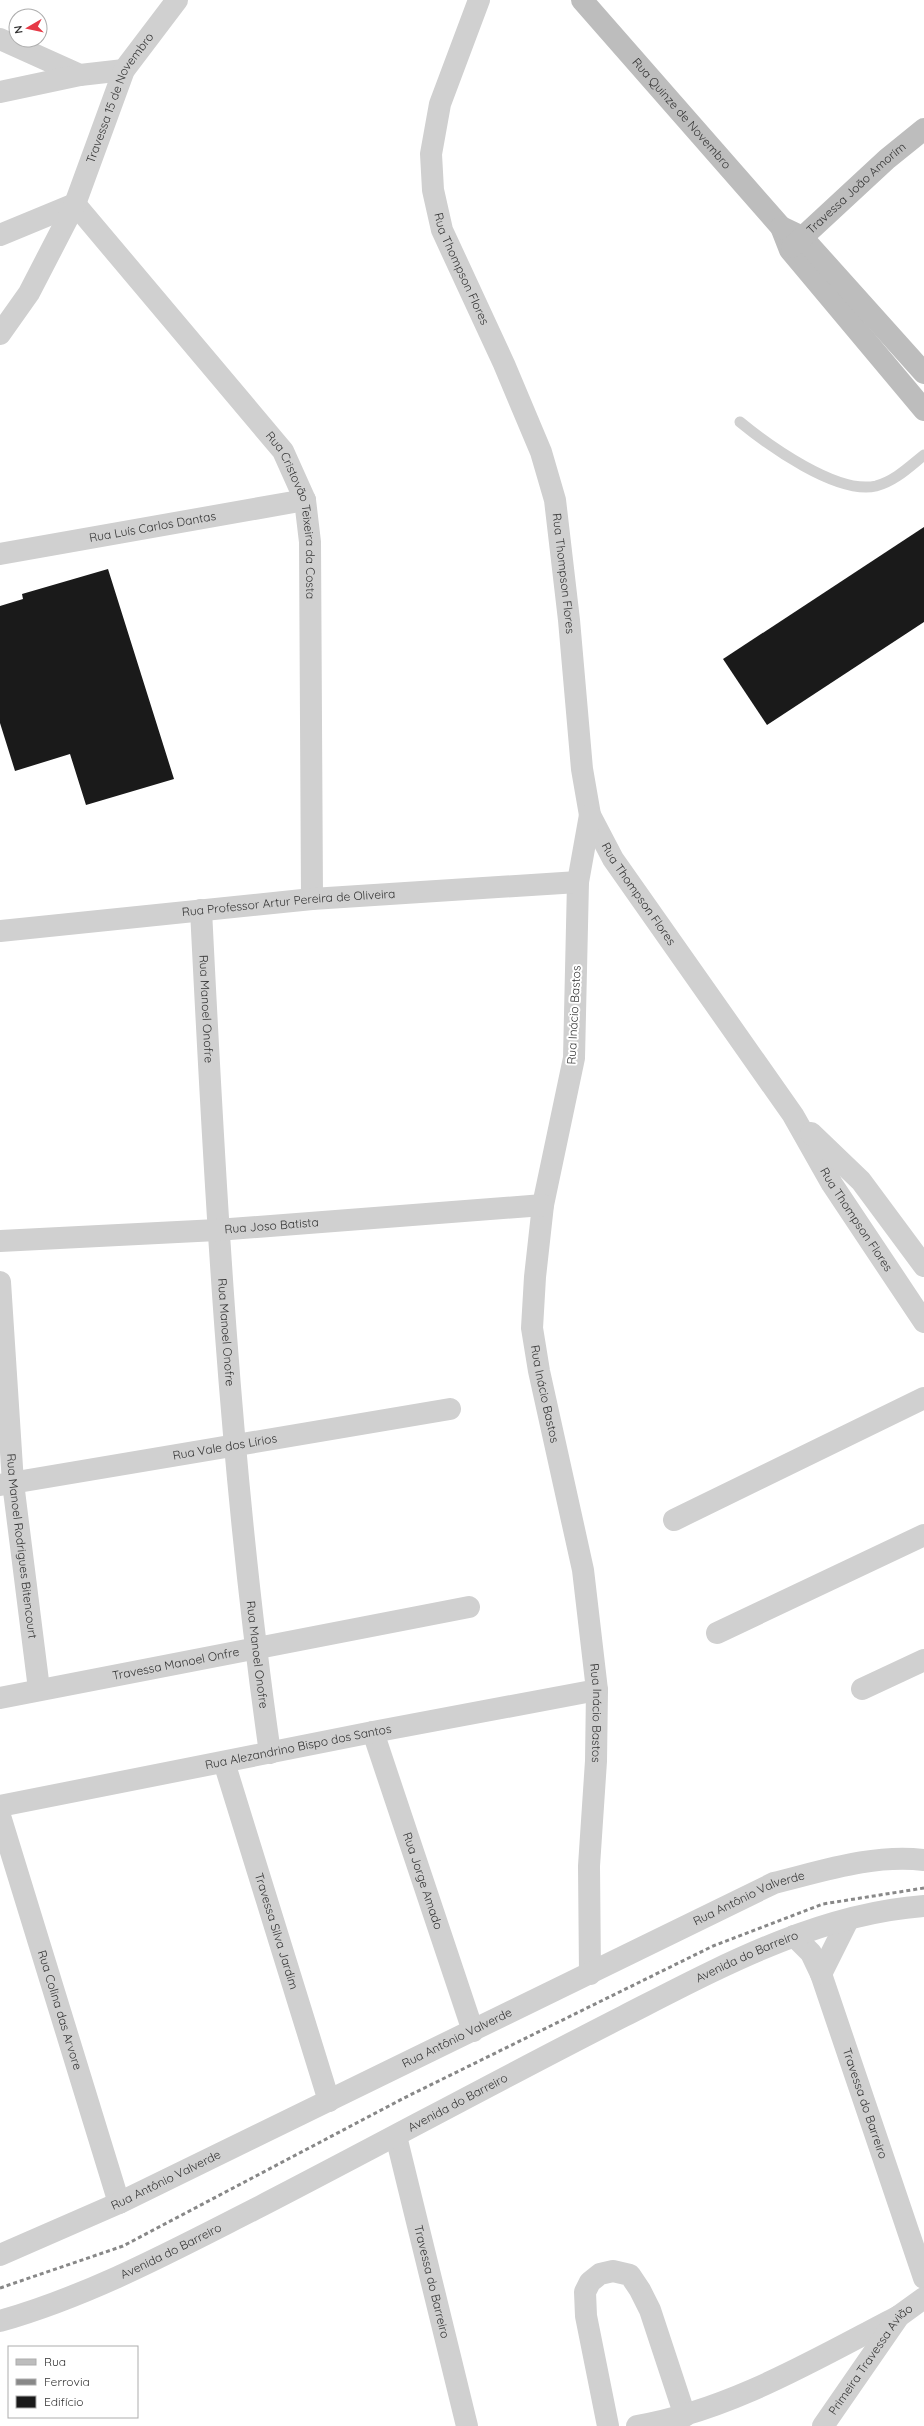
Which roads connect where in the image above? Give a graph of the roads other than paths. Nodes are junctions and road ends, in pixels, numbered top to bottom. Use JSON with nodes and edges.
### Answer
{"nodes":[{"id":1,"x":177,"y":0,"type":"edge"},
{"id":2,"x":479,"y":0,"type":"edge"},
{"id":3,"x":582,"y":0,"type":"edge"},
{"id":4,"x":0,"y":39,"type":"edge"},
{"id":5,"x":124,"y":70,"type":"junction"},
{"id":6,"x":80,"y":75,"type":"junction"},
{"id":7,"x":0,"y":92,"type":"edge"},
{"id":8,"x":924,"y":129,"type":"edge"},
{"id":9,"x":75,"y":204,"type":"junction"},
{"id":10,"x":0,"y":235,"type":"edge"},
{"id":11,"x":796,"y":244,"type":"junction"},
{"id":12,"x":0,"y":334,"type":"edge"},
{"id":13,"x":924,"y":373,"type":"edge"},
{"id":14,"x":924,"y":410,"type":"edge"},
{"id":15,"x":740,"y":422,"type":"dead end"},
{"id":16,"x":924,"y":455,"type":"edge"},
{"id":17,"x":305,"y":500,"type":"junction"},
{"id":18,"x":0,"y":554,"type":"edge"},
{"id":19,"x":590,"y":815,"type":"junction"},
{"id":20,"x":578,"y":882,"type":"junction"},
{"id":21,"x":312,"y":899,"type":"junction"},
{"id":22,"x":201,"y":910,"type":"junction"},
{"id":23,"x":0,"y":931,"type":"edge"},
{"id":24,"x":793,"y":1115,"type":"junction"},
{"id":25,"x":543,"y":1204,"type":"junction"},
{"id":26,"x":217,"y":1230,"type":"junction"},
{"id":27,"x":0,"y":1241,"type":"edge"},
{"id":28,"x":924,"y":1266,"type":"edge"},
{"id":29,"x":0,"y":1282,"type":"edge"},
{"id":30,"x":924,"y":1322,"type":"edge"},
{"id":31,"x":924,"y":1398,"type":"edge"},
{"id":32,"x":450,"y":1409,"type":"dead end"},
{"id":33,"x":235,"y":1446,"type":"junction"},
{"id":34,"x":7,"y":1484,"type":"edge"},
{"id":35,"x":674,"y":1520,"type":"dead end"},
{"id":36,"x":924,"y":1535,"type":"edge"},
{"id":37,"x":469,"y":1607,"type":"dead end"},
{"id":38,"x":717,"y":1633,"type":"dead end"},
{"id":39,"x":255,"y":1648,"type":"junction"},
{"id":40,"x":924,"y":1660,"type":"edge"},
{"id":41,"x":39,"y":1689,"type":"junction"},
{"id":42,"x":862,"y":1689,"type":"dead end"},
{"id":43,"x":597,"y":1690,"type":"junction"},
{"id":44,"x":0,"y":1698,"type":"edge"},
{"id":45,"x":373,"y":1732,"type":"junction"},
{"id":46,"x":270,"y":1753,"type":"junction"},
{"id":47,"x":224,"y":1762,"type":"junction"},
{"id":48,"x":0,"y":1806,"type":"edge"},
{"id":49,"x":0,"y":1816,"type":"edge"},
{"id":50,"x":924,"y":1860,"type":"edge"},
{"id":51,"x":924,"y":1906,"type":"edge"},
{"id":52,"x":848,"y":1920,"type":"junction"},
{"id":53,"x":794,"y":1936,"type":"junction"},
{"id":54,"x":590,"y":1974,"type":"junction"},
{"id":55,"x":821,"y":1974,"type":"junction"},
{"id":56,"x":473,"y":2031,"type":"junction"},
{"id":57,"x":329,"y":2101,"type":"junction"},
{"id":58,"x":396,"y":2136,"type":"junction"},
{"id":59,"x":119,"y":2203,"type":"junction"},
{"id":60,"x":0,"y":2255,"type":"edge"},
{"id":61,"x":924,"y":2278,"type":"edge"},
{"id":62,"x":924,"y":2298,"type":"edge"},
{"id":63,"x":899,"y":2316,"type":"junction"},
{"id":64,"x":0,"y":2321,"type":"edge"},
{"id":65,"x":685,"y":2416,"type":"junction"},
{"id":66,"x":467,"y":2426,"type":"edge"},
{"id":67,"x":608,"y":2426,"type":"edge"},
{"id":68,"x":637,"y":2426,"type":"edge"},
{"id":69,"x":823,"y":2426,"type":"edge"}],
"edges":[{"from":1,"to":5,"type":"street","name":"Travessa 15 de Novembro"},
{"from":2,"to":19,"type":"street","name":"Rua Thompson Flores"},
{"from":3,"to":11,"type":"main road","name":"Rua Quinze de Novembro"},
{"from":4,"to":6,"type":"street"},
{"from":5,"to":6,"type":"street"},
{"from":5,"to":9,"type":"street","name":"Travessa 15 de Novembro"},
{"from":6,"to":7,"type":"street"},
{"from":8,"to":11,"type":"main road","name":"Travessa João Amorim"},
{"from":9,"to":10,"type":"street"},
{"from":9,"to":12,"type":"street","name":"Travessa 15 de Novembro"},
{"from":9,"to":17,"type":"street","name":"Rua Cristovão Teixeira da Costa"},
{"from":11,"to":13,"type":"main road","name":"Rua Quinze de Novembro"},
{"from":11,"to":14,"type":"main road","name":"Rua Quinze de Novembro"},
{"from":15,"to":16,"type":"lane"},
{"from":17,"to":18,"type":"street","name":"Rua Luís Carlos Dantas"},
{"from":17,"to":21,"type":"street","name":"Rua Cristovão Teixeira da Costa"},
{"from":19,"to":20,"type":"street","name":"Rua Inácio Bastos"},
{"from":19,"to":24,"type":"street","name":"Rua Thompson Flores"},
{"from":20,"to":21,"type":"street","name":"Rua Professor Artur Pereira de Oliveira"},
{"from":20,"to":25,"type":"street","name":"Rua Inácio Bastos"},
{"from":21,"to":22,"type":"street","name":"Rua Professor Artur Pereira de Oliveira"},
{"from":22,"to":23,"type":"street","name":"Rua Professor Artur Pereira de Oliveira"},
{"from":22,"to":26,"type":"street","name":"Rua Manoel Onofre"},
{"from":24,"to":28,"type":"street","name":"Rua Thompson Flores"},
{"from":24,"to":30,"type":"street","name":"Rua Thompson Flores"},
{"from":25,"to":26,"type":"street","name":"Rua Joso Batista"},
{"from":25,"to":43,"type":"street","name":"Rua Inácio Bastos"},
{"from":26,"to":27,"type":"street","name":"Rua Joso Batista"},
{"from":26,"to":33,"type":"street","name":"Rua Manoel Onofre"},
{"from":29,"to":34,"type":"street","name":"Rua Manoel Rodrigues Bitencourt"},
{"from":31,"to":35,"type":"street"},
{"from":32,"to":33,"type":"street","name":"Rua Vale dos Lírios"},
{"from":33,"to":34,"type":"street","name":"Rua Vale dos Lírios"},
{"from":33,"to":39,"type":"street","name":"Rua Manoel Onofre"},
{"from":34,"to":41,"type":"street","name":"Rua Manoel Rodrigues Bitencourt"},
{"from":36,"to":38,"type":"street"},
{"from":37,"to":39,"type":"street","name":"Travessa Manoel Onfre"},
{"from":39,"to":41,"type":"street","name":"Travessa Manoel Onfre"},
{"from":39,"to":46,"type":"street","name":"Rua Manoel Onofre"},
{"from":40,"to":42,"type":"street"},
{"from":41,"to":44,"type":"street","name":"Travessa Manoel Onfre"},
{"from":43,"to":45,"type":"street","name":"Rua Alezandrino Bispo dos Santos"},
{"from":43,"to":54,"type":"street","name":"Rua Inácio Bastos"},
{"from":45,"to":46,"type":"street","name":"Rua Alezandrino Bispo dos Santos"},
{"from":45,"to":56,"type":"street","name":"Rua Jorge Amado"},
{"from":46,"to":47,"type":"street","name":"Rua Alezandrino Bispo dos Santos"},
{"from":47,"to":48,"type":"street","name":"Rua Alezandrino Bispo dos Santos"},
{"from":47,"to":57,"type":"street","name":"Travessa Silva Jardim"},
{"from":49,"to":59,"type":"street","name":"Rua Colina das Arvore"},
{"from":50,"to":54,"type":"street","name":"Rua Antônio Valverde"},
{"from":51,"to":52,"type":"street","name":"Avenida do Barreiro"},
{"from":52,"to":53,"type":"street","name":"Avenida do Barreiro"},
{"from":52,"to":55,"type":"street"},
{"from":53,"to":55,"type":"street","name":"Travessa do Barreiro"},
{"from":53,"to":58,"type":"street","name":"Avenida do Barreiro"},
{"from":54,"to":56,"type":"street","name":"Rua Antônio Valverde"},
{"from":55,"to":61,"type":"street","name":"Travessa do Barreiro"},
{"from":56,"to":57,"type":"street","name":"Rua Antônio Valverde"},
{"from":57,"to":59,"type":"street","name":"Rua Antônio Valverde"},
{"from":58,"to":64,"type":"street","name":"Avenida do Barreiro"},
{"from":58,"to":66,"type":"street","name":"Travessa do Barreiro"},
{"from":59,"to":60,"type":"street","name":"Rua Antônio Valverde"},
{"from":62,"to":63,"type":"street","name":"Primeira Travessa Avião"},
{"from":63,"to":65,"type":"street"},
{"from":63,"to":69,"type":"street","name":"Primeira Travessa Avião"},
{"from":65,"to":67,"type":"street"},
{"from":65,"to":68,"type":"street"}]}
